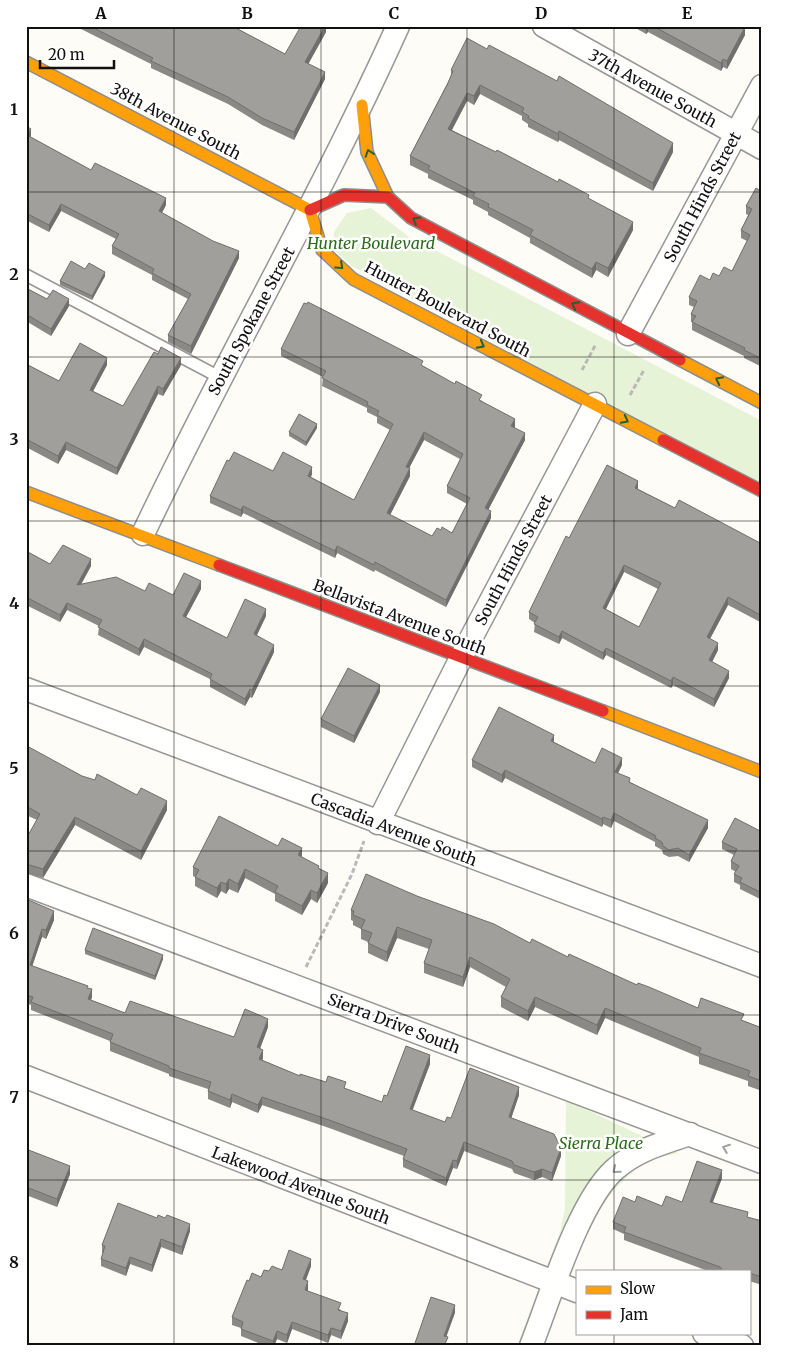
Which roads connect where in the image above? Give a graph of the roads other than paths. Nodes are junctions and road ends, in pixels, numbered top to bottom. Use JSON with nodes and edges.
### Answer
{"nodes":[{"id":1,"x":398,"y":26,"type":"edge"},
{"id":2,"x":544,"y":26,"type":"edge"},
{"id":3,"x":26,"y":62,"type":"edge"},
{"id":4,"x":762,"y":86,"type":"edge"},
{"id":5,"x":362,"y":105,"type":"junction"},
{"id":6,"x":736,"y":134,"type":"junction"},
{"id":7,"x":762,"y":148,"type":"edge"},
{"id":8,"x":388,"y":197,"type":"junction"},
{"id":9,"x":310,"y":210,"type":"junction"},
{"id":10,"x":26,"y":275,"type":"edge"},
{"id":11,"x":628,"y":334,"type":"junction"},
{"id":12,"x":221,"y":378,"type":"junction"},
{"id":13,"x":762,"y":403,"type":"edge"},
{"id":14,"x":595,"y":404,"type":"junction"},
{"id":15,"x":762,"y":491,"type":"edge"},
{"id":16,"x":26,"y":492,"type":"edge"},
{"id":17,"x":143,"y":534,"type":"junction"},
{"id":18,"x":461,"y":658,"type":"junction"},
{"id":19,"x":26,"y":689,"type":"edge"},
{"id":20,"x":762,"y":772,"type":"edge"},
{"id":21,"x":378,"y":823,"type":"junction"},
{"id":22,"x":26,"y":885,"type":"edge"},
{"id":23,"x":762,"y":966,"type":"edge"},
{"id":24,"x":26,"y":1077,"type":"edge"},
{"id":25,"x":690,"y":1134,"type":"junction"},
{"id":26,"x":762,"y":1162,"type":"edge"},
{"id":27,"x":556,"y":1284,"type":"junction"},
{"id":28,"x":576,"y":1291,"type":"edge"},
{"id":29,"x":707,"y":1334,"type":"edge"},
{"id":30,"x":531,"y":1346,"type":"edge"},
{"id":31,"x":742,"y":1346,"type":"edge"}],
"edges":[{"from":1,"to":5,"type":"street","name":"South Spokane Street"},
{"from":2,"to":6,"type":"street","name":"37th Avenue South"},
{"from":3,"to":9,"type":"street","name":"38th Avenue South"},
{"from":4,"to":6,"type":"street","name":"South Hinds Street"},
{"from":8,"to":5,"type":"street","one_way":true},
{"from":5,"to":9,"type":"street","name":"South Spokane Street"},
{"from":6,"to":7,"type":"street","name":"37th Avenue South"},
{"from":6,"to":11,"type":"street","name":"South Hinds Street"},
{"from":8,"to":9,"type":"street"},
{"from":11,"to":8,"type":"street","one_way":true},
{"from":9,"to":12,"type":"street","name":"South Spokane Street"},
{"from":9,"to":14,"type":"street","name":"Hunter Boulevard South","one_way":true},
{"from":10,"to":12,"type":"lane"},
{"from":13,"to":11,"type":"street","one_way":true},
{"from":12,"to":17,"type":"street","name":"South Spokane Street"},
{"from":14,"to":15,"type":"street","name":"Hunter Boulevard South","one_way":true},
{"from":14,"to":18,"type":"street","name":"South Hinds Street"},
{"from":16,"to":17,"type":"street","name":"Bellavista Avenue South"},
{"from":17,"to":18,"type":"street","name":"Bellavista Avenue South"},
{"from":18,"to":20,"type":"street","name":"Bellavista Avenue South"},
{"from":18,"to":21,"type":"street","name":"South Hinds Street"},
{"from":19,"to":21,"type":"street","name":"Cascadia Avenue South"},
{"from":21,"to":23,"type":"street","name":"Cascadia Avenue South"},
{"from":22,"to":25,"type":"street","name":"Sierra Drive South"},
{"from":24,"to":27,"type":"street","name":"Lakewood Avenue South"},
{"from":26,"to":25,"type":"street","name":"Sierra Drive South","one_way":true},
{"from":25,"to":27,"type":"street","one_way":true},
{"from":27,"to":28,"type":"street","name":"Lakewood Avenue South"},
{"from":27,"to":30,"type":"street"},
{"from":29,"to":31,"type":"street"}]}
